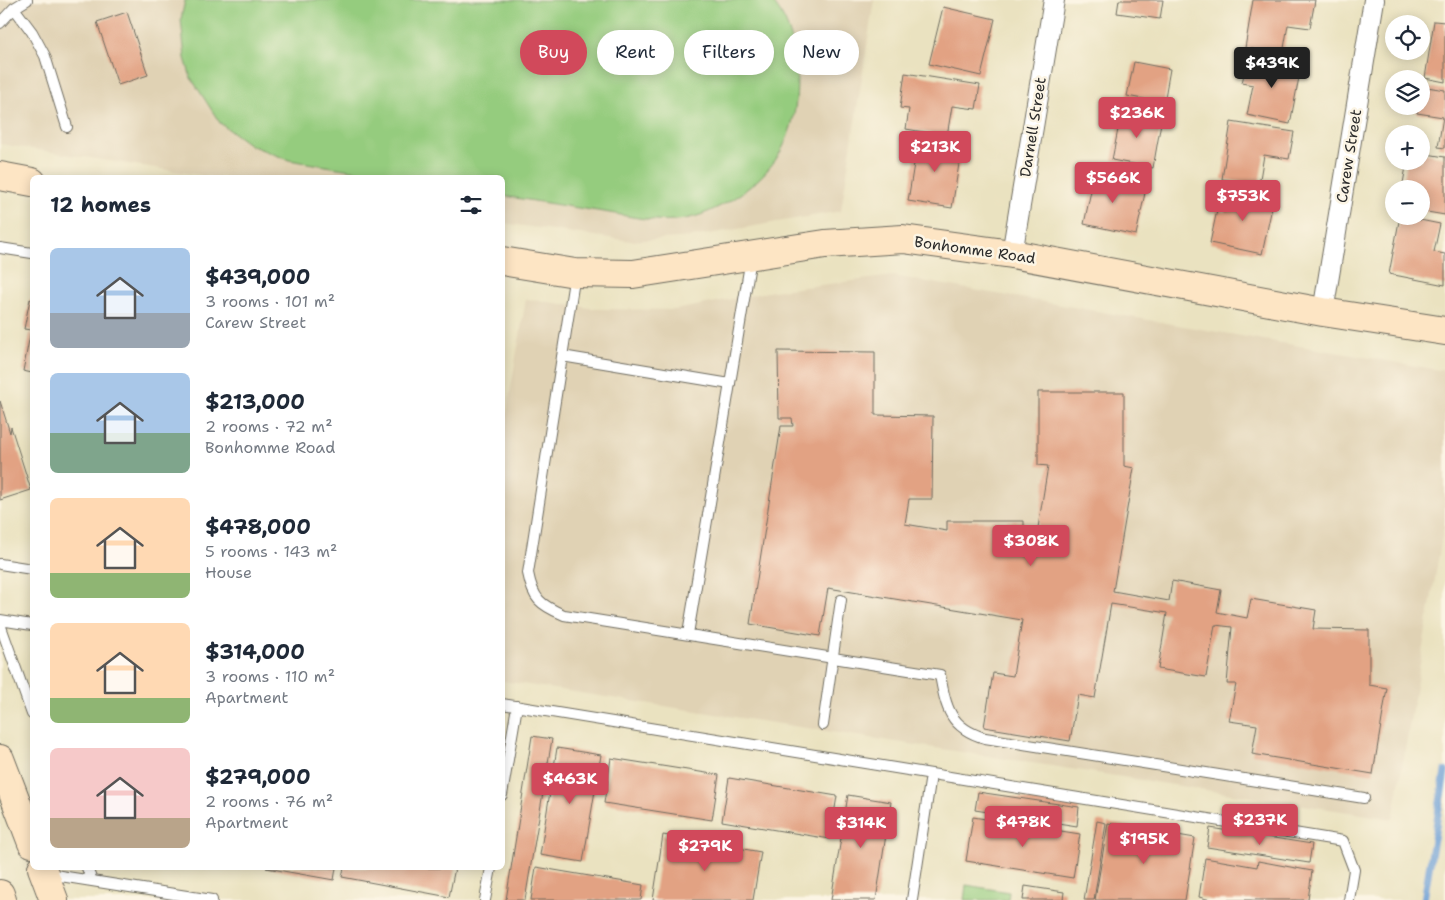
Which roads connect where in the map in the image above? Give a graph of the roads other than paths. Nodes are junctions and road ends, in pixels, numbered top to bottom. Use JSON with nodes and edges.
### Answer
{"nodes":[{"id":1,"x":27,"y":0,"type":"edge"},
{"id":2,"x":1054,"y":0,"type":"edge"},
{"id":3,"x":1374,"y":0,"type":"edge"},
{"id":4,"x":14,"y":8,"type":"junction"},
{"id":5,"x":0,"y":23,"type":"edge"},
{"id":6,"x":67,"y":127,"type":"dead end"},
{"id":7,"x":0,"y":176,"type":"edge"},
{"id":8,"x":30,"y":182,"type":"edge"},
{"id":9,"x":0,"y":248,"type":"edge"},
{"id":10,"x":30,"y":253,"type":"edge"},
{"id":11,"x":1012,"y":254,"type":"junction"},
{"id":12,"x":751,"y":257,"type":"junction"},
{"id":13,"x":505,"y":261,"type":"edge"},
{"id":14,"x":575,"y":273,"type":"junction"},
{"id":15,"x":1323,"y":312,"type":"junction"},
{"id":16,"x":1445,"y":331,"type":"edge"},
{"id":17,"x":562,"y":356,"type":"junction"},
{"id":18,"x":730,"y":384,"type":"junction"},
{"id":19,"x":0,"y":564,"type":"edge"},
{"id":20,"x":30,"y":569,"type":"edge"},
{"id":21,"x":841,"y":600,"type":"dead end"},
{"id":22,"x":0,"y":620,"type":"edge"},
{"id":23,"x":0,"y":624,"type":"edge"},
{"id":24,"x":30,"y":625,"type":"edge"},
{"id":25,"x":688,"y":634,"type":"junction"},
{"id":26,"x":834,"y":658,"type":"junction"},
{"id":27,"x":505,"y":704,"type":"edge"},
{"id":28,"x":517,"y":706,"type":"junction"},
{"id":29,"x":30,"y":708,"type":"edge"},
{"id":30,"x":823,"y":725,"type":"dead end"},
{"id":31,"x":0,"y":759,"type":"edge"},
{"id":32,"x":931,"y":774,"type":"junction"},
{"id":33,"x":505,"y":777,"type":"edge"},
{"id":34,"x":1364,"y":798,"type":"dead end"},
{"id":35,"x":30,"y":838,"type":"edge"},
{"id":36,"x":44,"y":870,"type":"edge"},
{"id":37,"x":89,"y":870,"type":"edge"},
{"id":38,"x":490,"y":870,"type":"edge"},
{"id":39,"x":92,"y":881,"type":"junction"},
{"id":40,"x":0,"y":894,"type":"edge"},
{"id":41,"x":2,"y":900,"type":"edge"},
{"id":42,"x":54,"y":900,"type":"edge"},
{"id":43,"x":212,"y":900,"type":"edge"},
{"id":44,"x":485,"y":900,"type":"edge"},
{"id":45,"x":912,"y":900,"type":"edge"},
{"id":46,"x":1350,"y":900,"type":"edge"}],
"edges":[{"from":1,"to":4,"type":"lane"},
{"from":2,"to":11,"type":"street","name":"Darnell Street"},
{"from":3,"to":15,"type":"street","name":"Carew Street"},
{"from":4,"to":5,"type":"lane"},
{"from":4,"to":6,"type":"lane"},
{"from":7,"to":8,"type":"street"},
{"from":9,"to":10,"type":"lane"},
{"from":11,"to":12,"type":"street","name":"Bonhomme Road"},
{"from":11,"to":15,"type":"street","name":"Bonhomme Road"},
{"from":12,"to":14,"type":"street","name":"Bonhomme Road"},
{"from":12,"to":18,"type":"lane"},
{"from":13,"to":14,"type":"street","name":"Bonhomme Road"},
{"from":14,"to":17,"type":"lane"},
{"from":15,"to":16,"type":"street","name":"Bonhomme Road"},
{"from":17,"to":18,"type":"lane"},
{"from":17,"to":25,"type":"lane"},
{"from":18,"to":25,"type":"lane"},
{"from":19,"to":20,"type":"lane"},
{"from":21,"to":26,"type":"lane"},
{"from":22,"to":24,"type":"lane"},
{"from":23,"to":29,"type":"lane"},
{"from":25,"to":26,"type":"lane"},
{"from":26,"to":30,"type":"lane"},
{"from":26,"to":34,"type":"lane"},
{"from":27,"to":28,"type":"lane"},
{"from":28,"to":32,"type":"lane"},
{"from":28,"to":33,"type":"lane"},
{"from":31,"to":35,"type":"street"},
{"from":32,"to":45,"type":"lane"},
{"from":32,"to":46,"type":"lane"},
{"from":36,"to":39,"type":"lane"},
{"from":36,"to":42,"type":"street"},
{"from":37,"to":39,"type":"lane"},
{"from":38,"to":44,"type":"lane"},
{"from":39,"to":43,"type":"lane"},
{"from":40,"to":41,"type":"street"}]}
